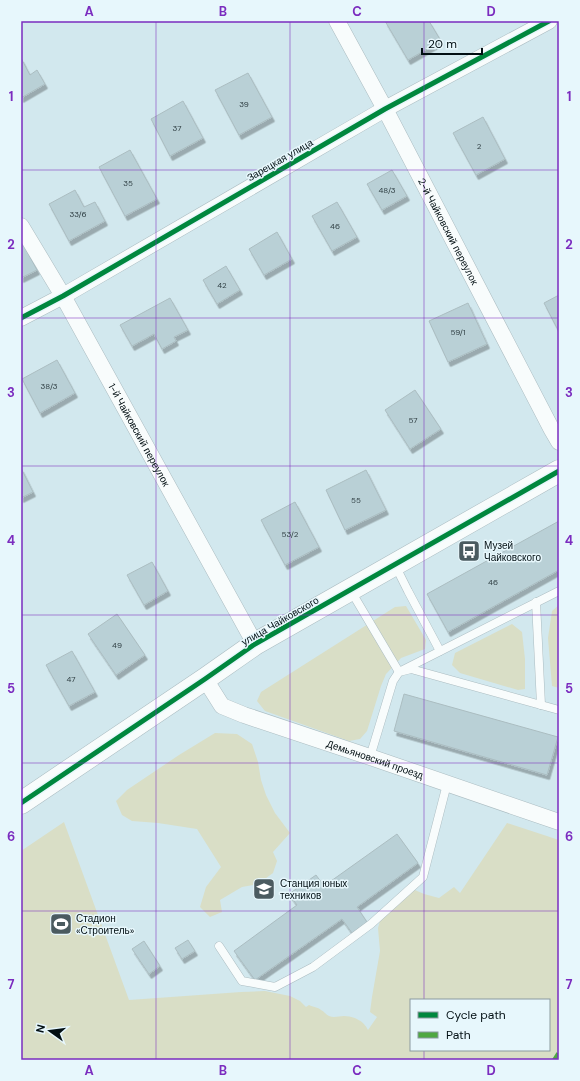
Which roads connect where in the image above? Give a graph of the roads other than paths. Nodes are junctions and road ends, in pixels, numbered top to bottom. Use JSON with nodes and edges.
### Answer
{"nodes":[{"id":1,"x":337,"y":21,"type":"edge"},
{"id":2,"x":549,"y":21,"type":"edge"},
{"id":3,"x":385,"y":109,"type":"junction"},
{"id":4,"x":21,"y":226,"type":"edge"},
{"id":5,"x":63,"y":296,"type":"junction"},
{"id":6,"x":21,"y":318,"type":"edge"},
{"id":7,"x":559,"y":442,"type":"edge"},
{"id":8,"x":559,"y":472,"type":"edge"},
{"id":9,"x":395,"y":564,"type":"junction"},
{"id":10,"x":351,"y":590,"type":"junction"},
{"id":11,"x":559,"y":591,"type":"edge"},
{"id":12,"x":536,"y":602,"type":"junction"},
{"id":13,"x":255,"y":644,"type":"junction"},
{"id":14,"x":440,"y":651,"type":"junction"},
{"id":15,"x":399,"y":672,"type":"junction"},
{"id":16,"x":205,"y":679,"type":"junction"},
{"id":17,"x":540,"y":705,"type":"junction"},
{"id":18,"x":559,"y":710,"type":"edge"},
{"id":19,"x":370,"y":757,"type":"junction"},
{"id":20,"x":447,"y":784,"type":"junction"},
{"id":21,"x":21,"y":803,"type":"edge"},
{"id":22,"x":559,"y":822,"type":"edge"},
{"id":23,"x":219,"y":946,"type":"dead end"}],
"edges":[{"from":1,"to":3,"type":"street","name":"2-й Чайковский переулок"},
{"from":2,"to":3,"type":"street","name":"Зарецкая улица"},
{"from":3,"to":5,"type":"street","name":"Зарецкая улица"},
{"from":3,"to":7,"type":"street","name":"2-й Чайковский переулок"},
{"from":4,"to":5,"type":"street","name":"1-й Чайковский переулок"},
{"from":5,"to":6,"type":"street","name":"Зарецкая улица"},
{"from":5,"to":13,"type":"street","name":"1-й Чайковский переулок"},
{"from":8,"to":9,"type":"street","name":"улица Чайковского"},
{"from":9,"to":10,"type":"street","name":"улица Чайковского"},
{"from":9,"to":14,"type":"lane"},
{"from":10,"to":13,"type":"street","name":"улица Чайковского"},
{"from":10,"to":15,"type":"lane"},
{"from":11,"to":12,"type":"lane"},
{"from":12,"to":14,"type":"lane"},
{"from":12,"to":17,"type":"lane"},
{"from":13,"to":16,"type":"street","name":"улица Чайковского"},
{"from":14,"to":15,"type":"lane"},
{"from":15,"to":17,"type":"lane"},
{"from":15,"to":19,"type":"lane"},
{"from":16,"to":19,"type":"street","name":"Демьяновский проезд"},
{"from":16,"to":21,"type":"street","name":"улица Чайковского"},
{"from":17,"to":18,"type":"lane"},
{"from":19,"to":20,"type":"street","name":"Демьяновский проезд"},
{"from":20,"to":22,"type":"street","name":"Демьяновский проезд"},
{"from":20,"to":23,"type":"lane"}]}
